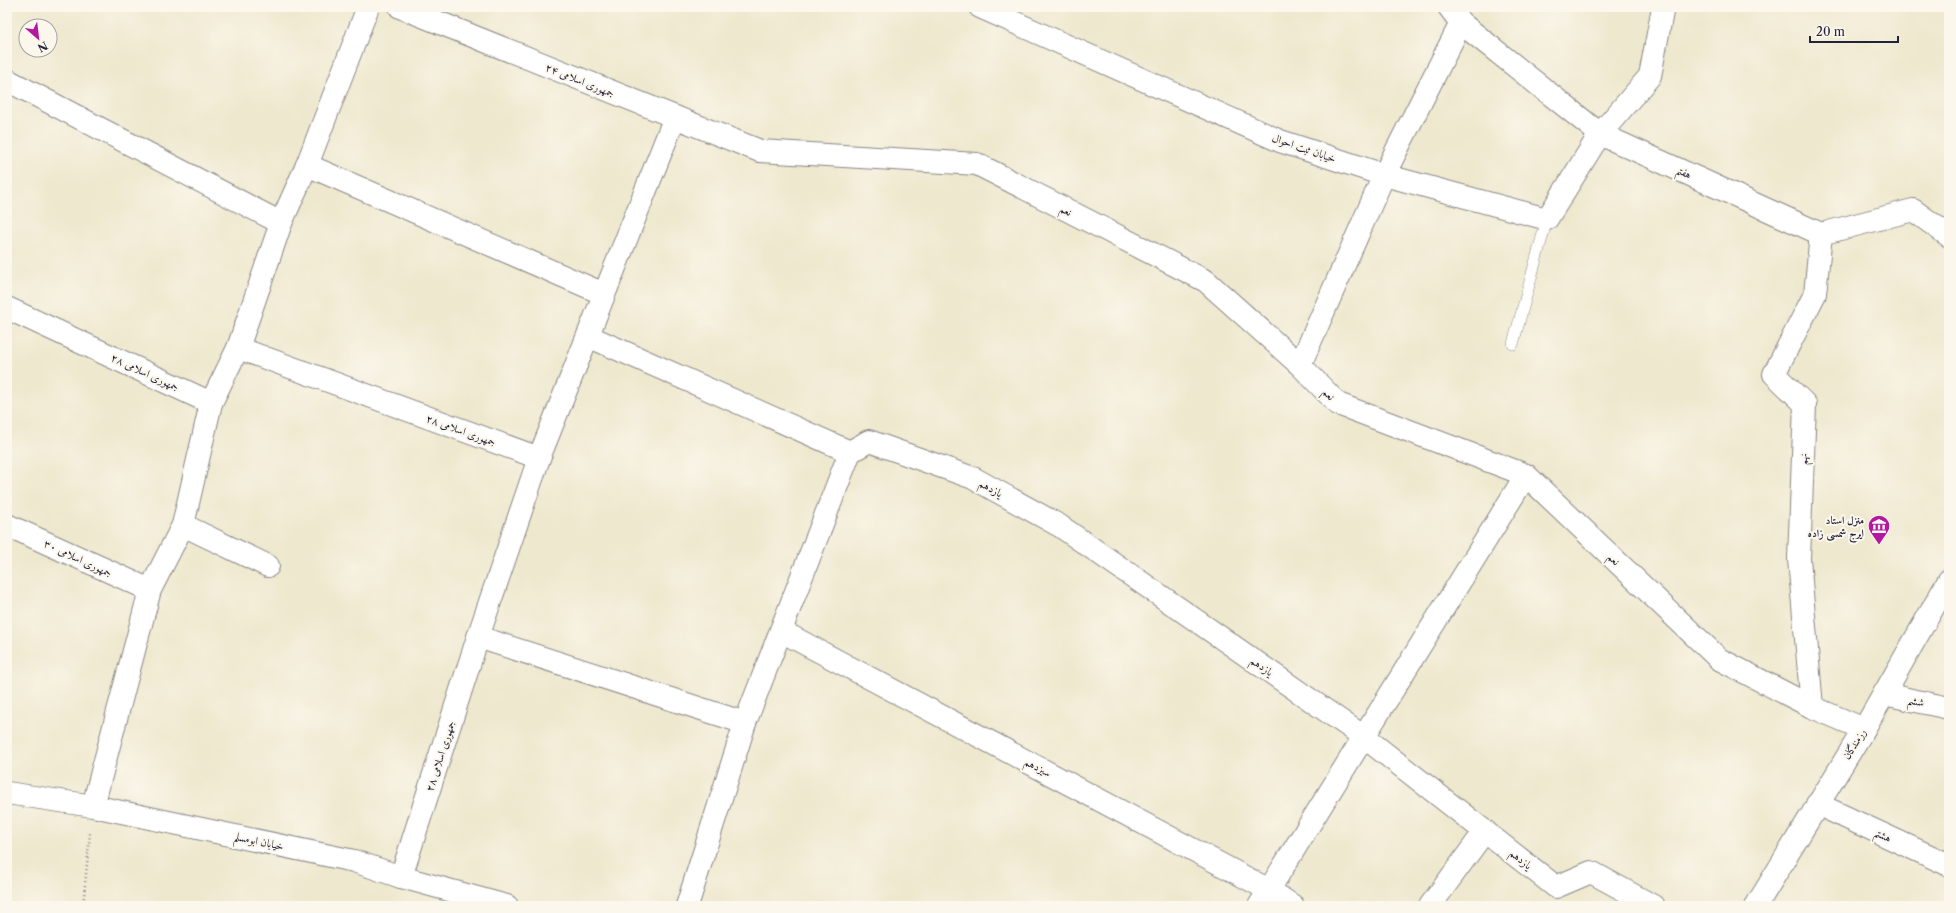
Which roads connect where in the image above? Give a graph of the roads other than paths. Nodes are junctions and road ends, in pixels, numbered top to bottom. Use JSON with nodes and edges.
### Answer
{"nodes":[{"id":1,"x":368,"y":7,"type":"edge"},
{"id":2,"x":400,"y":7,"type":"edge"},
{"id":3,"x":980,"y":7,"type":"edge"},
{"id":4,"x":1663,"y":7,"type":"edge"},
{"id":5,"x":1455,"y":15,"type":"edge"},
{"id":6,"x":7,"y":80,"type":"edge"},
{"id":7,"x":675,"y":117,"type":"junction"},
{"id":8,"x":1600,"y":134,"type":"junction"},
{"id":9,"x":760,"y":151,"type":"joint"},
{"id":10,"x":307,"y":165,"type":"junction"},
{"id":11,"x":1384,"y":175,"type":"junction"},
{"id":12,"x":1547,"y":219,"type":"junction"},
{"id":13,"x":281,"y":222,"type":"junction"},
{"id":14,"x":1821,"y":234,"type":"junction"},
{"id":15,"x":1949,"y":236,"type":"edge"},
{"id":16,"x":604,"y":294,"type":"junction"},
{"id":17,"x":7,"y":308,"type":"edge"},
{"id":18,"x":588,"y":336,"type":"junction"},
{"id":19,"x":1513,"y":344,"type":"dead end"},
{"id":20,"x":238,"y":348,"type":"junction"},
{"id":21,"x":1300,"y":365,"type":"junction"},
{"id":22,"x":212,"y":403,"type":"junction"},
{"id":23,"x":850,"y":452,"type":"junction"},
{"id":24,"x":538,"y":458,"type":"junction"},
{"id":25,"x":1526,"y":475,"type":"junction"},
{"id":26,"x":7,"y":525,"type":"edge"},
{"id":27,"x":184,"y":525,"type":"junction"},
{"id":28,"x":268,"y":566,"type":"dead end"},
{"id":29,"x":1949,"y":580,"type":"edge"},
{"id":30,"x":150,"y":590,"type":"junction"},
{"id":31,"x":781,"y":631,"type":"junction"},
{"id":32,"x":478,"y":637,"type":"junction"},
{"id":33,"x":1884,"y":694,"type":"junction"},
{"id":34,"x":1812,"y":707,"type":"junction"},
{"id":35,"x":1949,"y":708,"type":"edge"},
{"id":36,"x":745,"y":723,"type":"junction"},
{"id":37,"x":1864,"y":729,"type":"junction"},
{"id":38,"x":1364,"y":737,"type":"junction"},
{"id":39,"x":7,"y":793,"type":"edge"},
{"id":40,"x":1817,"y":804,"type":"junction"},
{"id":41,"x":93,"y":806,"type":"junction"},
{"id":42,"x":1485,"y":831,"type":"junction"},
{"id":43,"x":1949,"y":865,"type":"edge"},
{"id":44,"x":401,"y":877,"type":"junction"},
{"id":45,"x":1264,"y":898,"type":"edge"},
{"id":46,"x":507,"y":906,"type":"edge"},
{"id":47,"x":687,"y":906,"type":"edge"},
{"id":48,"x":1294,"y":906,"type":"edge"},
{"id":49,"x":1430,"y":906,"type":"edge"},
{"id":50,"x":1653,"y":906,"type":"edge"},
{"id":51,"x":1756,"y":906,"type":"edge"}],
"edges":[{"from":1,"to":10,"type":"street"},
{"from":2,"to":7,"type":"street","name":"جمهوری اسلامی ۲۴"},
{"from":3,"to":11,"type":"street","name":"خیابان ثبت احوال"},
{"from":4,"to":8,"type":"street"},
{"from":5,"to":8,"type":"street","name":"هفتم"},
{"from":5,"to":11,"type":"street"},
{"from":6,"to":13,"type":"street"},
{"from":7,"to":9,"type":"street","name":"جمهوری اسلامی ۲۴"},
{"from":7,"to":16,"type":"street"},
{"from":8,"to":12,"type":"street"},
{"from":8,"to":14,"type":"street","name":"هفتم"},
{"from":9,"to":21,"type":"street","name":"نعم"},
{"from":10,"to":13,"type":"street"},
{"from":10,"to":16,"type":"street"},
{"from":11,"to":12,"type":"street","name":"خیابان ثبت احوال"},
{"from":11,"to":21,"type":"street"},
{"from":12,"to":19,"type":"lane"},
{"from":13,"to":20,"type":"street"},
{"from":14,"to":15,"type":"street"},
{"from":14,"to":34,"type":"street","name":"نهم"},
{"from":16,"to":18,"type":"street"},
{"from":17,"to":22,"type":"street","name":"جمهوری اسلامی ۲۸"},
{"from":18,"to":23,"type":"street"},
{"from":18,"to":24,"type":"street"},
{"from":20,"to":22,"type":"street"},
{"from":20,"to":24,"type":"street","name":"جمهوری اسلامی ۲۸"},
{"from":21,"to":25,"type":"street","name":"نعم"},
{"from":22,"to":27,"type":"street"},
{"from":23,"to":31,"type":"street"},
{"from":23,"to":38,"type":"street","name":"یازدهم"},
{"from":24,"to":32,"type":"street","name":"جمهوری اسلامی ۲۸"},
{"from":25,"to":34,"type":"street","name":"نعم"},
{"from":25,"to":38,"type":"street"},
{"from":26,"to":30,"type":"street","name":"جمهوری اسلامی ۳۰"},
{"from":27,"to":28,"type":"street"},
{"from":27,"to":30,"type":"street"},
{"from":29,"to":33,"type":"street","name":"رزمندگان"},
{"from":30,"to":41,"type":"street"},
{"from":31,"to":36,"type":"street"},
{"from":31,"to":45,"type":"street","name":"سیزدهم"},
{"from":32,"to":36,"type":"street"},
{"from":32,"to":44,"type":"street","name":"جمهوری اسلامی ۲۸"},
{"from":33,"to":35,"type":"street","name":"ششم"},
{"from":33,"to":37,"type":"street","name":"رزمندگان"},
{"from":34,"to":37,"type":"street","name":"نعم"},
{"from":36,"to":47,"type":"street"},
{"from":37,"to":40,"type":"street","name":"رزمندگان"},
{"from":38,"to":42,"type":"street","name":"یازدهم"},
{"from":38,"to":45,"type":"street"},
{"from":39,"to":41,"type":"street","name":"خیابان ابومسلم"},
{"from":40,"to":43,"type":"street","name":"هشتم"},
{"from":40,"to":51,"type":"street","name":"رزمندگان"},
{"from":41,"to":44,"type":"street","name":"خیابان ابومسلم"},
{"from":42,"to":49,"type":"street"},
{"from":42,"to":50,"type":"street","name":"یازدهم"},
{"from":44,"to":46,"type":"street","name":"خیابان ابومسلم"},
{"from":45,"to":48,"type":"street","name":"سیزدهم"}]}
